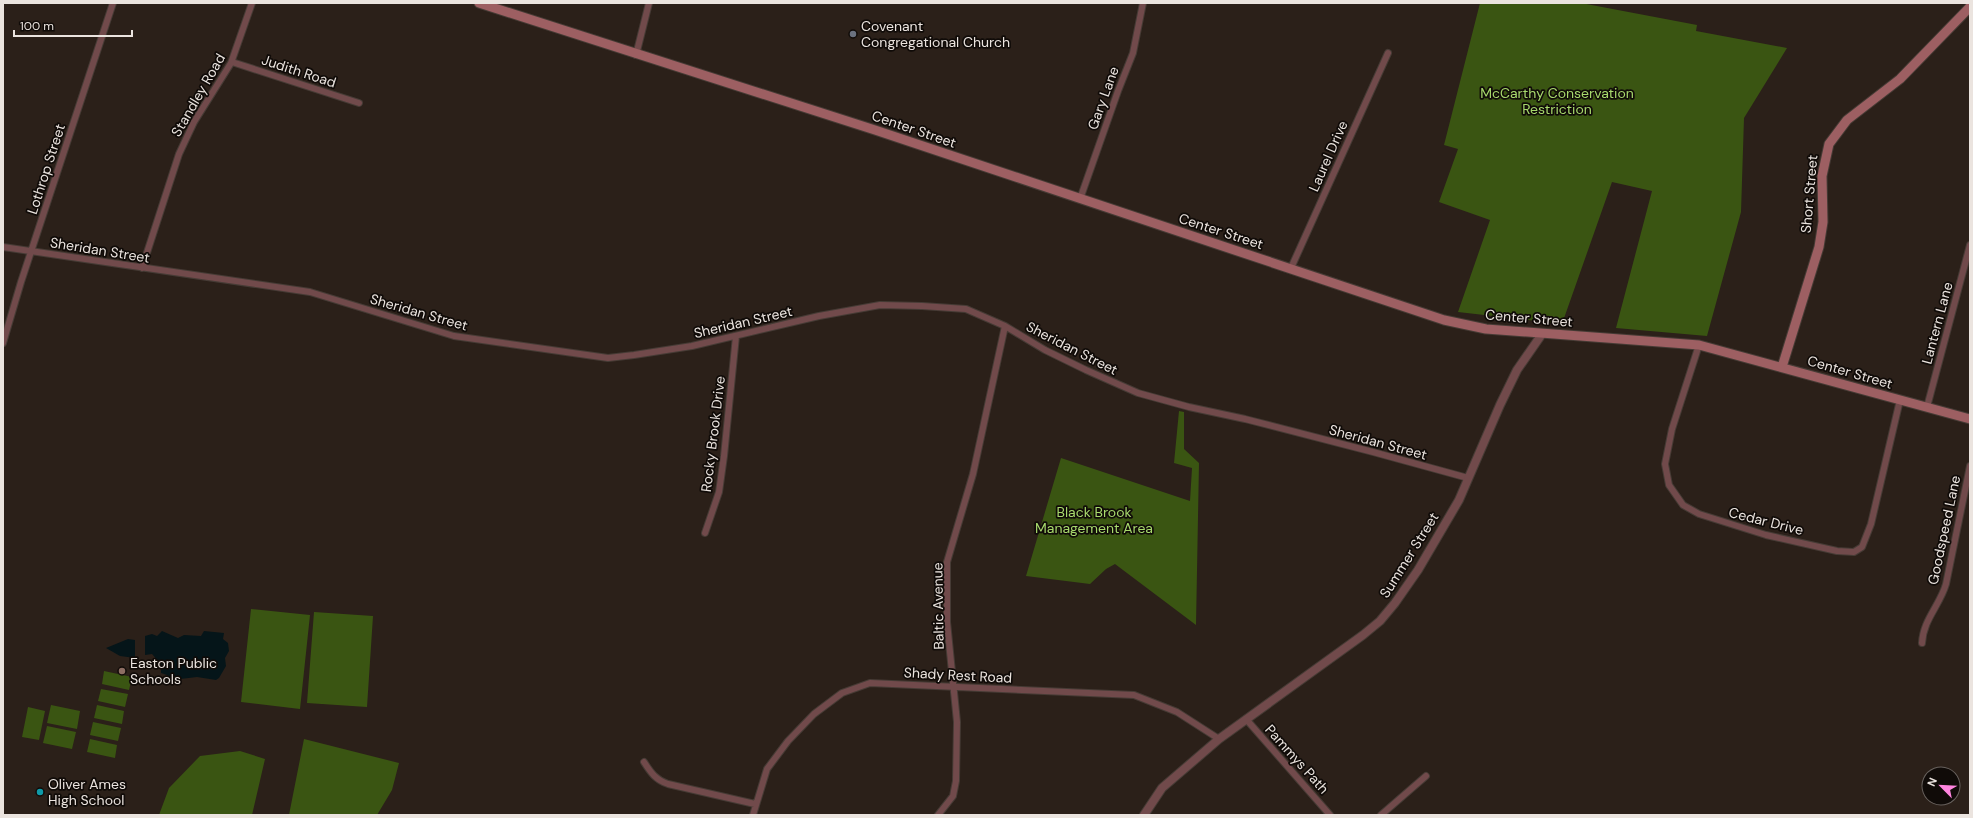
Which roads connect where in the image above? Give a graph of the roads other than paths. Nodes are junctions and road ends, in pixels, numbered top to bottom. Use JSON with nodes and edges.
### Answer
{"nodes":[{"id":1,"x":113,"y":3,"type":"edge"},
{"id":2,"x":252,"y":3,"type":"edge"},
{"id":3,"x":478,"y":3,"type":"edge"},
{"id":4,"x":649,"y":3,"type":"edge"},
{"id":5,"x":1142,"y":3,"type":"edge"},
{"id":6,"x":1970,"y":7,"type":"edge"},
{"id":7,"x":1388,"y":53,"type":"dead end"},
{"id":8,"x":636,"y":55,"type":"junction"},
{"id":9,"x":232,"y":62,"type":"junction"},
{"id":10,"x":360,"y":103,"type":"dead end"},
{"id":11,"x":1080,"y":199,"type":"junction"},
{"id":12,"x":1970,"y":245,"type":"edge"},
{"id":13,"x":3,"y":247,"type":"edge"},
{"id":14,"x":32,"y":251,"type":"junction"},
{"id":15,"x":142,"y":268,"type":"junction"},
{"id":16,"x":1291,"y":268,"type":"junction"},
{"id":17,"x":1005,"y":326,"type":"junction"},
{"id":18,"x":1542,"y":334,"type":"junction"},
{"id":19,"x":736,"y":336,"type":"junction"},
{"id":20,"x":3,"y":343,"type":"edge"},
{"id":21,"x":1699,"y":345,"type":"junction"},
{"id":22,"x":1782,"y":367,"type":"junction"},
{"id":23,"x":1900,"y":400,"type":"junction"},
{"id":24,"x":1927,"y":407,"type":"junction"},
{"id":25,"x":1970,"y":418,"type":"edge"},
{"id":26,"x":1970,"y":466,"type":"edge"},
{"id":27,"x":1468,"y":478,"type":"junction"},
{"id":28,"x":705,"y":533,"type":"dead end"},
{"id":29,"x":1922,"y":643,"type":"dead end"},
{"id":30,"x":954,"y":687,"type":"junction"},
{"id":31,"x":1246,"y":719,"type":"junction"},
{"id":32,"x":1219,"y":738,"type":"junction"},
{"id":33,"x":644,"y":762,"type":"dead end"},
{"id":34,"x":1426,"y":776,"type":"dead end"},
{"id":35,"x":756,"y":804,"type":"junction"},
{"id":36,"x":753,"y":815,"type":"edge"},
{"id":37,"x":938,"y":815,"type":"edge"},
{"id":38,"x":1144,"y":815,"type":"edge"},
{"id":39,"x":1330,"y":815,"type":"edge"},
{"id":40,"x":1381,"y":815,"type":"edge"}],
"edges":[{"from":1,"to":14,"type":"street","name":"Lothrop Street"},
{"from":2,"to":9,"type":"street","name":"Standley Road"},
{"from":3,"to":8,"type":"main road","name":"Center Street"},
{"from":4,"to":8,"type":"street"},
{"from":5,"to":11,"type":"street","name":"Gary Lane"},
{"from":6,"to":22,"type":"main road","name":"Short Street"},
{"from":7,"to":16,"type":"street","name":"Laurel Drive"},
{"from":8,"to":11,"type":"main road","name":"Center Street"},
{"from":9,"to":10,"type":"street","name":"Judith Road"},
{"from":9,"to":15,"type":"street","name":"Standley Road"},
{"from":11,"to":16,"type":"main road","name":"Center Street"},
{"from":12,"to":24,"type":"street","name":"Lantern Lane"},
{"from":13,"to":14,"type":"street","name":"Sheridan Street"},
{"from":14,"to":15,"type":"street","name":"Sheridan Street"},
{"from":14,"to":20,"type":"street","name":"Lothrop Street"},
{"from":15,"to":19,"type":"street","name":"Sheridan Street"},
{"from":16,"to":18,"type":"main road","name":"Center Street"},
{"from":17,"to":19,"type":"street","name":"Sheridan Street"},
{"from":17,"to":27,"type":"street","name":"Sheridan Street"},
{"from":17,"to":30,"type":"street","name":"Baltic Avenue"},
{"from":18,"to":21,"type":"main road","name":"Center Street"},
{"from":18,"to":27,"type":"street","name":"Summer Street"},
{"from":19,"to":28,"type":"street","name":"Rocky Brook Drive"},
{"from":21,"to":22,"type":"main road","name":"Center Street"},
{"from":21,"to":23,"type":"street","name":"Cedar Drive"},
{"from":22,"to":23,"type":"main road","name":"Center Street"},
{"from":23,"to":24,"type":"main road","name":"Center Street"},
{"from":24,"to":25,"type":"main road","name":"Center Street"},
{"from":26,"to":29,"type":"street","name":"Goodspeed Lane"},
{"from":27,"to":31,"type":"street","name":"Summer Street"},
{"from":30,"to":32,"type":"street","name":"Shady Rest Road"},
{"from":30,"to":35,"type":"street","name":"Shady Rest Road"},
{"from":30,"to":37,"type":"street","name":"Baltic Avenue"},
{"from":31,"to":32,"type":"street","name":"Summer Street"},
{"from":31,"to":39,"type":"street","name":"Pammys Path"},
{"from":32,"to":38,"type":"street","name":"Summer Street"},
{"from":33,"to":35,"type":"street"},
{"from":34,"to":40,"type":"street"},
{"from":35,"to":36,"type":"street","name":"Shady Rest Road"}]}
